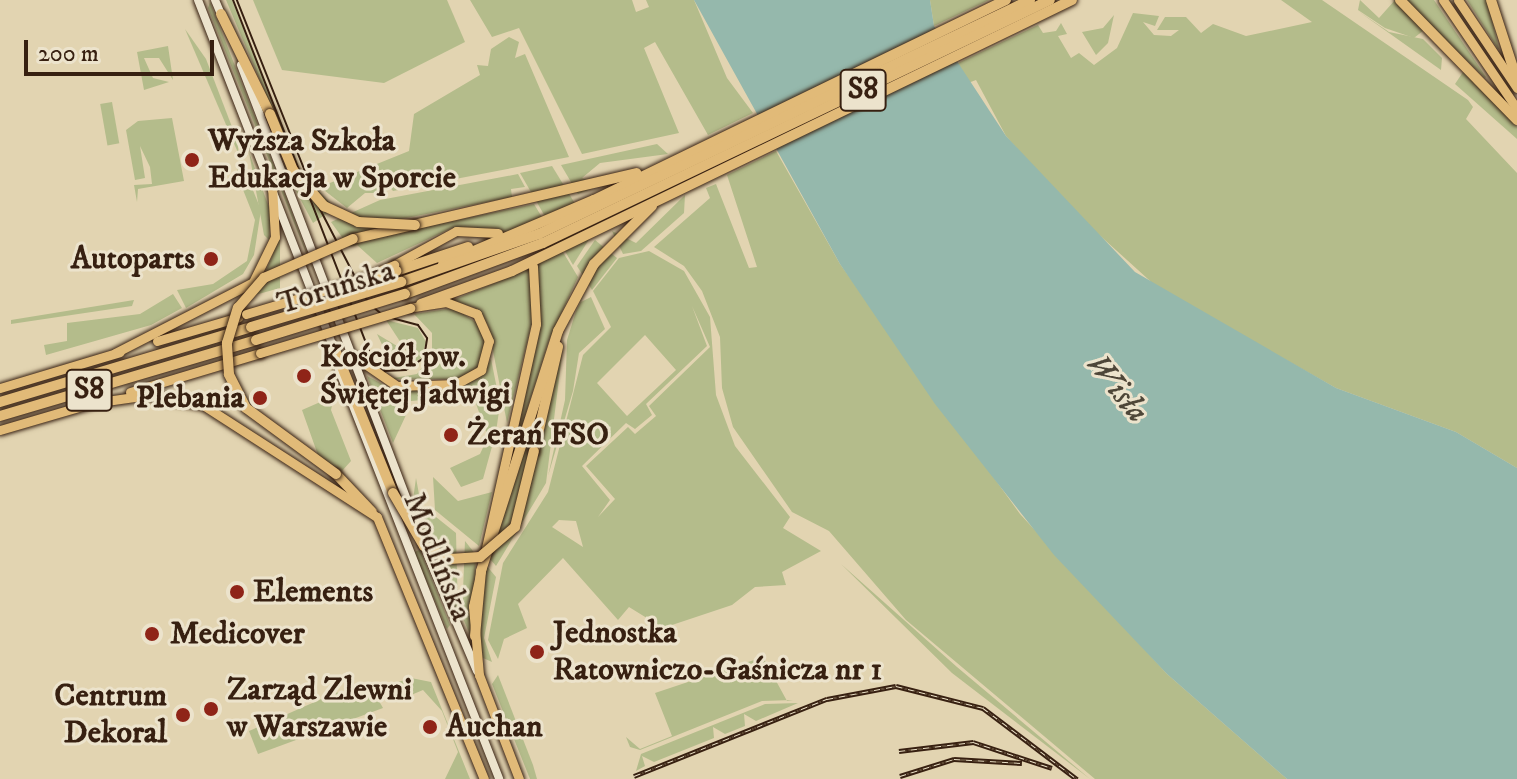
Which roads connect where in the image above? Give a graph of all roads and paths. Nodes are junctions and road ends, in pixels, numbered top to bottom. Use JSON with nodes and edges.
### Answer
{"nodes":[{"id":1,"x":198,"y":0,"type":"edge"},
{"id":2,"x":215,"y":0,"type":"edge"},
{"id":3,"x":1006,"y":0,"type":"edge"},
{"id":4,"x":1030,"y":0,"type":"edge"},
{"id":5,"x":1050,"y":0,"type":"edge"},
{"id":6,"x":1072,"y":0,"type":"edge"},
{"id":7,"x":1400,"y":0,"type":"edge"},
{"id":8,"x":1443,"y":0,"type":"edge"},
{"id":9,"x":1458,"y":0,"type":"edge"},
{"id":10,"x":1491,"y":0,"type":"edge"},
{"id":11,"x":221,"y":14,"type":"junction"},
{"id":12,"x":1517,"y":80,"type":"edge"},
{"id":13,"x":1517,"y":88,"type":"edge"},
{"id":14,"x":1517,"y":109,"type":"edge"},
{"id":15,"x":1517,"y":120,"type":"edge"},
{"id":16,"x":675,"y":175,"type":"junction"},
{"id":17,"x":272,"y":187,"type":"junction"},
{"id":18,"x":612,"y":200,"type":"junction"},
{"id":19,"x":415,"y":225,"type":"junction"},
{"id":20,"x":498,"y":233,"type":"dead end"},
{"id":21,"x":541,"y":239,"type":"junction"},
{"id":22,"x":533,"y":266,"type":"dead end"},
{"id":23,"x":397,"y":273,"type":"junction"},
{"id":24,"x":350,"y":283,"type":"joint"},
{"id":25,"x":572,"y":299,"type":"junction"},
{"id":26,"x":416,"y":306,"type":"junction"},
{"id":27,"x":169,"y":334,"type":"junction"},
{"id":28,"x":336,"y":352,"type":"junction"},
{"id":29,"x":355,"y":357,"type":"junction"},
{"id":30,"x":0,"y":388,"type":"edge"},
{"id":31,"x":0,"y":402,"type":"edge"},
{"id":32,"x":92,"y":403,"type":"junction"},
{"id":33,"x":0,"y":416,"type":"edge"},
{"id":34,"x":0,"y":430,"type":"edge"},
{"id":35,"x":372,"y":512,"type":"junction"},
{"id":36,"x":475,"y":636,"type":"junction"},
{"id":37,"x":479,"y":675,"type":"junction"},
{"id":38,"x":486,"y":779,"type":"edge"},
{"id":39,"x":499,"y":779,"type":"edge"},
{"id":40,"x":519,"y":779,"type":"edge"}],
"edges":[{"from":1,"to":17,"type":"main road","name":"Modlińska"},
{"from":2,"to":11,"type":"main road","name":"Modlińska"},
{"from":3,"to":16,"type":"highway"},
{"from":4,"to":16,"type":"highway","number":"S8"},
{"from":5,"to":16,"type":"highway","number":"S8"},
{"from":6,"to":16,"type":"highway"},
{"from":7,"to":15,"type":"highway"},
{"from":8,"to":14,"type":"main road"},
{"from":9,"to":13,"type":"main road"},
{"from":10,"to":12,"type":"highway"},
{"from":11,"to":19,"type":"highway","bridge":true},
{"from":11,"to":29,"type":"main road","name":"Modlińska"},
{"from":16,"to":18,"type":"highway"},
{"from":16,"to":18,"type":"highway"},
{"from":16,"to":18,"type":"highway","name":"Toruńska","number":"S8"},
{"from":16,"to":25,"type":"highway"},
{"from":17,"to":27,"type":"main road"},
{"from":17,"to":28,"type":"main road","name":"Modlińska"},
{"from":18,"to":19,"type":"highway"},
{"from":18,"to":21,"type":"highway","name":"Toruńska","number":"S8"},
{"from":18,"to":21,"type":"highway"},
{"from":19,"to":35,"type":"highway","bridge":true},
{"from":20,"to":23,"type":"main road"},
{"from":21,"to":23,"type":"highway"},
{"from":21,"to":26,"type":"highway"},
{"from":21,"to":33,"type":"highway","name":"Toruńska","number":"S8","bridge":true},
{"from":22,"to":36,"type":"main road"},
{"from":23,"to":24,"type":"highway","bridge":true},
{"from":23,"to":31,"type":"highway","name":"Toruńska","number":"S8","bridge":true},
{"from":24,"to":27,"type":"main road","name":"Toruńska","bridge":true},
{"from":25,"to":28,"type":"highway","bridge":true},
{"from":25,"to":36,"type":"highway"},
{"from":26,"to":29,"type":"main road"},
{"from":26,"to":32,"type":"main road","name":"Toruńska","bridge":true},
{"from":27,"to":30,"type":"main road","name":"Toruńska"},
{"from":28,"to":39,"type":"main road","name":"Modlińska"},
{"from":29,"to":37,"type":"main road","name":"Modlińska"},
{"from":32,"to":34,"type":"main road","name":"Toruńska"},
{"from":32,"to":35,"type":"main road"},
{"from":35,"to":38,"type":"main road"},
{"from":36,"to":37,"type":"main road"},
{"from":37,"to":40,"type":"main road","name":"Modlińska"}]}
